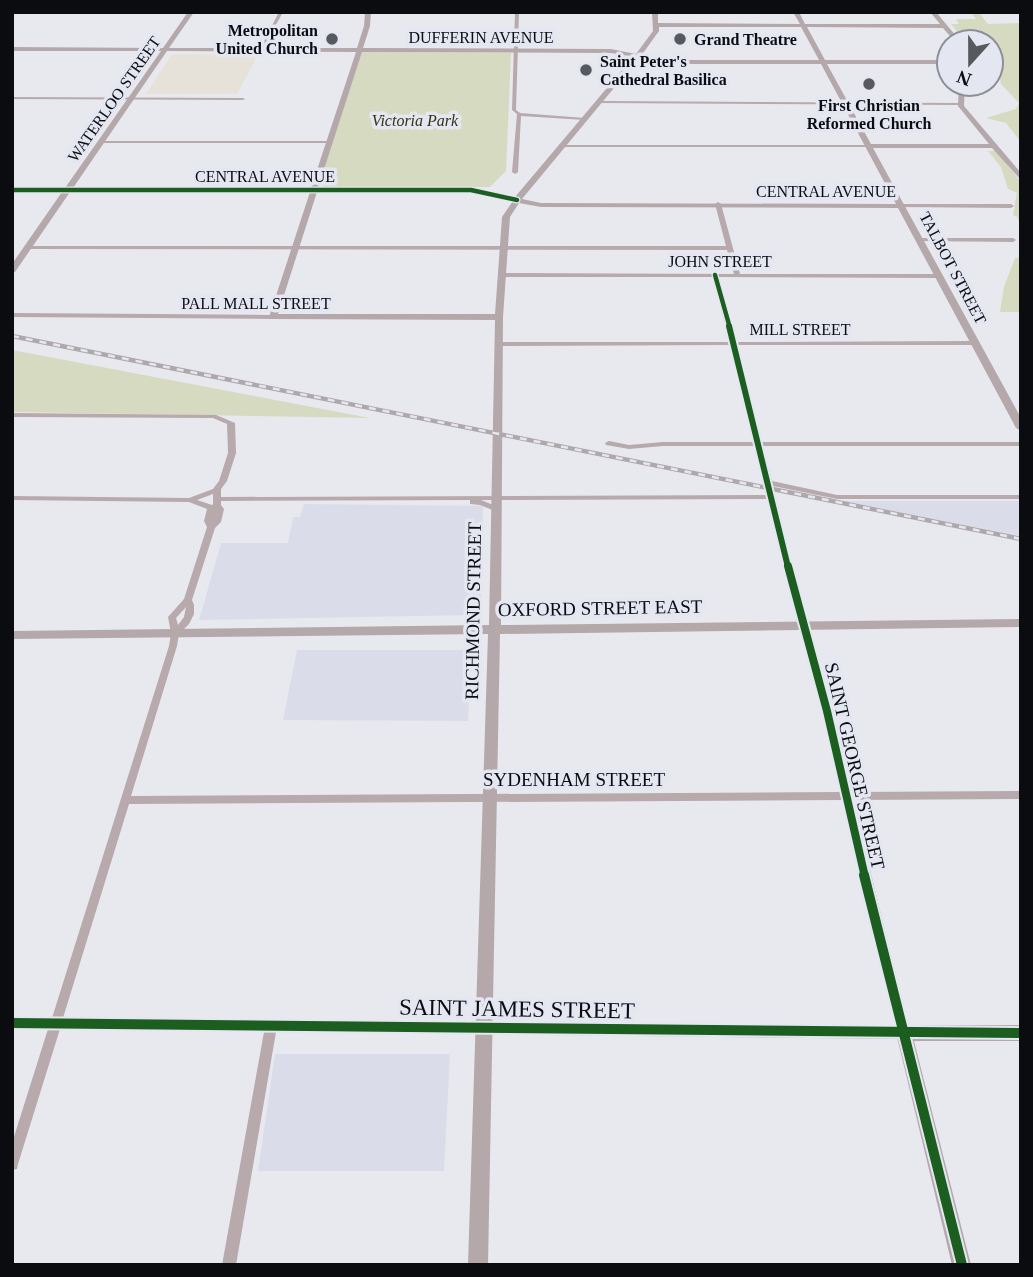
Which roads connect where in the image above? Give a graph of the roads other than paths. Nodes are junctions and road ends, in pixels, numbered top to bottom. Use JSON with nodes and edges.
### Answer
{"nodes":[{"id":1,"x":191,"y":12,"type":"edge"},
{"id":2,"x":281,"y":12,"type":"edge"},
{"id":3,"x":368,"y":12,"type":"edge"},
{"id":4,"x":517,"y":12,"type":"edge"},
{"id":5,"x":654,"y":12,"type":"edge"},
{"id":6,"x":796,"y":12,"type":"edge"},
{"id":7,"x":933,"y":12,"type":"edge"},
{"id":8,"x":377,"y":13,"type":"edge"},
{"id":9,"x":657,"y":25,"type":"junction"},
{"id":10,"x":804,"y":25,"type":"junction"},
{"id":11,"x":367,"y":26,"type":"junction"},
{"id":12,"x":945,"y":26,"type":"joint"},
{"id":13,"x":645,"y":47,"type":"junction"},
{"id":14,"x":12,"y":50,"type":"edge"},
{"id":15,"x":166,"y":50,"type":"junction"},
{"id":16,"x":260,"y":50,"type":"junction"},
{"id":17,"x":358,"y":50,"type":"junction"},
{"id":18,"x":517,"y":51,"type":"junction"},
{"id":19,"x":611,"y":51,"type":"junction"},
{"id":20,"x":637,"y":57,"type":"junction"},
{"id":21,"x":663,"y":62,"type":"junction"},
{"id":22,"x":824,"y":62,"type":"junction"},
{"id":23,"x":935,"y":62,"type":"edge"},
{"id":24,"x":632,"y":64,"type":"junction"},
{"id":25,"x":12,"y":98,"type":"edge"},
{"id":26,"x":961,"y":98,"type":"edge"},
{"id":27,"x":130,"y":99,"type":"junction"},
{"id":28,"x":243,"y":99,"type":"dead end"},
{"id":29,"x":600,"y":102,"type":"junction"},
{"id":30,"x":846,"y":103,"type":"junction"},
{"id":31,"x":960,"y":104,"type":"junction"},
{"id":32,"x":519,"y":114,"type":"junction"},
{"id":33,"x":585,"y":119,"type":"junction"},
{"id":34,"x":101,"y":142,"type":"junction"},
{"id":35,"x":329,"y":142,"type":"junction"},
{"id":36,"x":564,"y":146,"type":"junction"},
{"id":37,"x":868,"y":146,"type":"junction"},
{"id":38,"x":996,"y":146,"type":"junction"},
{"id":39,"x":1018,"y":170,"type":"edge"},
{"id":40,"x":515,"y":172,"type":"dead end"},
{"id":41,"x":1021,"y":178,"type":"edge"},
{"id":42,"x":531,"y":183,"type":"junction"},
{"id":43,"x":314,"y":189,"type":"junction"},
{"id":44,"x":12,"y":190,"type":"edge"},
{"id":45,"x":68,"y":190,"type":"junction"},
{"id":46,"x":471,"y":190,"type":"junction"},
{"id":47,"x":517,"y":200,"type":"junction"},
{"id":48,"x":718,"y":204,"type":"junction"},
{"id":49,"x":901,"y":206,"type":"junction"},
{"id":50,"x":1011,"y":206,"type":"dead end"},
{"id":51,"x":921,"y":240,"type":"junction"},
{"id":52,"x":1013,"y":240,"type":"dead end"},
{"id":53,"x":27,"y":247,"type":"junction"},
{"id":54,"x":730,"y":247,"type":"junction"},
{"id":55,"x":297,"y":248,"type":"junction"},
{"id":56,"x":505,"y":248,"type":"junction"},
{"id":57,"x":12,"y":270,"type":"edge"},
{"id":58,"x":502,"y":275,"type":"junction"},
{"id":59,"x":715,"y":275,"type":"junction"},
{"id":60,"x":737,"y":275,"type":"junction"},
{"id":61,"x":938,"y":276,"type":"junction"},
{"id":62,"x":12,"y":315,"type":"edge"},
{"id":63,"x":273,"y":317,"type":"junction"},
{"id":64,"x":499,"y":317,"type":"junction"},
{"id":65,"x":735,"y":343,"type":"junction"},
{"id":66,"x":975,"y":343,"type":"junction"},
{"id":67,"x":498,"y":344,"type":"junction"},
{"id":68,"x":12,"y":415,"type":"edge"},
{"id":69,"x":1021,"y":428,"type":"edge"},
{"id":70,"x":609,"y":443,"type":"dead end"},
{"id":71,"x":758,"y":444,"type":"junction"},
{"id":72,"x":1021,"y":444,"type":"edge"},
{"id":73,"x":766,"y":482,"type":"junction"},
{"id":74,"x":572,"y":497,"type":"joint"},
{"id":75,"x":770,"y":497,"type":"junction"},
{"id":76,"x":1021,"y":497,"type":"edge"},
{"id":77,"x":12,"y":498,"type":"edge"},
{"id":78,"x":190,"y":500,"type":"junction"},
{"id":79,"x":217,"y":500,"type":"junction"},
{"id":80,"x":496,"y":503,"type":"junction"},
{"id":81,"x":188,"y":600,"type":"junction"},
{"id":82,"x":1021,"y":624,"type":"edge"},
{"id":83,"x":802,"y":625,"type":"junction"},
{"id":84,"x":493,"y":628,"type":"junction"},
{"id":85,"x":175,"y":633,"type":"junction"},
{"id":86,"x":12,"y":635,"type":"edge"},
{"id":87,"x":1021,"y":795,"type":"edge"},
{"id":88,"x":847,"y":796,"type":"junction"},
{"id":89,"x":490,"y":797,"type":"junction"},
{"id":90,"x":127,"y":800,"type":"junction"},
{"id":91,"x":12,"y":1023,"type":"edge"},
{"id":92,"x":56,"y":1024,"type":"junction"},
{"id":93,"x":271,"y":1026,"type":"junction"},
{"id":94,"x":484,"y":1028,"type":"junction"},
{"id":95,"x":904,"y":1033,"type":"junction"},
{"id":96,"x":1021,"y":1033,"type":"edge"},
{"id":97,"x":12,"y":1164,"type":"edge"},
{"id":98,"x":229,"y":1265,"type":"edge"},
{"id":99,"x":478,"y":1265,"type":"edge"},
{"id":100,"x":962,"y":1265,"type":"edge"}],
"edges":[{"from":1,"to":15,"type":"street","name":"WATERLOO STREET"},
{"from":2,"to":16,"type":"street"},
{"from":3,"to":11,"type":"street"},
{"from":4,"to":18,"type":"street"},
{"from":5,"to":9,"type":"street"},
{"from":6,"to":10,"type":"street","name":"TALBOT STREET"},
{"from":7,"to":12,"type":"street"},
{"from":8,"to":11,"type":"street"},
{"from":9,"to":10,"type":"street"},
{"from":9,"to":13,"type":"street","name":"RICHMOND STREET"},
{"from":10,"to":12,"type":"street"},
{"from":10,"to":22,"type":"street","name":"TALBOT STREET"},
{"from":11,"to":17,"type":"street"},
{"from":13,"to":19,"type":"street"},
{"from":13,"to":20,"type":"street","name":"RICHMOND STREET"},
{"from":14,"to":15,"type":"street","name":"DUFFERIN AVENUE"},
{"from":15,"to":16,"type":"street","name":"DUFFERIN AVENUE"},
{"from":15,"to":27,"type":"street","name":"WATERLOO STREET"},
{"from":16,"to":17,"type":"street","name":"DUFFERIN AVENUE"},
{"from":17,"to":18,"type":"street","name":"DUFFERIN AVENUE"},
{"from":17,"to":35,"type":"street"},
{"from":18,"to":19,"type":"street","name":"DUFFERIN AVENUE"},
{"from":18,"to":32,"type":"street"},
{"from":19,"to":20,"type":"street","name":"DUFFERIN AVENUE"},
{"from":20,"to":21,"type":"street","name":"DUFFERIN AVENUE"},
{"from":20,"to":24,"type":"street","name":"RICHMOND STREET"},
{"from":21,"to":22,"type":"street","name":"DUFFERIN AVENUE"},
{"from":21,"to":24,"type":"street"},
{"from":22,"to":23,"type":"street","name":"DUFFERIN AVENUE"},
{"from":22,"to":30,"type":"street","name":"TALBOT STREET"},
{"from":24,"to":29,"type":"street","name":"RICHMOND STREET"},
{"from":25,"to":27,"type":"street"},
{"from":26,"to":31,"type":"street"},
{"from":27,"to":28,"type":"street"},
{"from":27,"to":34,"type":"street","name":"WATERLOO STREET"},
{"from":29,"to":30,"type":"street"},
{"from":29,"to":33,"type":"street","name":"RICHMOND STREET"},
{"from":30,"to":31,"type":"street"},
{"from":30,"to":37,"type":"street","name":"TALBOT STREET"},
{"from":31,"to":38,"type":"street"},
{"from":32,"to":33,"type":"street"},
{"from":32,"to":40,"type":"street"},
{"from":33,"to":36,"type":"street","name":"RICHMOND STREET"},
{"from":34,"to":35,"type":"street"},
{"from":34,"to":45,"type":"street","name":"WATERLOO STREET"},
{"from":35,"to":43,"type":"street"},
{"from":36,"to":37,"type":"street"},
{"from":36,"to":42,"type":"street","name":"RICHMOND STREET"},
{"from":37,"to":38,"type":"street"},
{"from":37,"to":49,"type":"street","name":"TALBOT STREET"},
{"from":38,"to":39,"type":"street"},
{"from":39,"to":41,"type":"street"},
{"from":42,"to":46,"type":"street"},
{"from":42,"to":47,"type":"street","name":"RICHMOND STREET"},
{"from":43,"to":45,"type":"street","name":"CENTRAL AVENUE"},
{"from":43,"to":46,"type":"street","name":"CENTRAL AVENUE"},
{"from":43,"to":55,"type":"street"},
{"from":44,"to":45,"type":"street","name":"CENTRAL AVENUE"},
{"from":45,"to":53,"type":"street","name":"WATERLOO STREET"},
{"from":46,"to":47,"type":"street","name":"CENTRAL AVENUE"},
{"from":47,"to":48,"type":"street","name":"CENTRAL AVENUE"},
{"from":47,"to":56,"type":"street","name":"RICHMOND STREET"},
{"from":48,"to":49,"type":"street","name":"CENTRAL AVENUE"},
{"from":48,"to":54,"type":"street"},
{"from":49,"to":50,"type":"street","name":"CENTRAL AVENUE"},
{"from":49,"to":51,"type":"street","name":"TALBOT STREET"},
{"from":51,"to":52,"type":"street"},
{"from":51,"to":61,"type":"street","name":"TALBOT STREET"},
{"from":53,"to":55,"type":"street"},
{"from":53,"to":57,"type":"street","name":"WATERLOO STREET"},
{"from":54,"to":56,"type":"street"},
{"from":54,"to":60,"type":"street"},
{"from":55,"to":56,"type":"street"},
{"from":55,"to":63,"type":"street"},
{"from":56,"to":58,"type":"street","name":"RICHMOND STREET"},
{"from":58,"to":59,"type":"street","name":"JOHN STREET"},
{"from":58,"to":64,"type":"street","name":"RICHMOND STREET"},
{"from":59,"to":60,"type":"street","name":"JOHN STREET"},
{"from":59,"to":65,"type":"street","name":"SAINT GEORGE STREET"},
{"from":60,"to":61,"type":"street","name":"JOHN STREET"},
{"from":61,"to":66,"type":"street","name":"TALBOT STREET"},
{"from":62,"to":63,"type":"street","name":"PALL MALL STREET"},
{"from":63,"to":64,"type":"street","name":"PALL MALL STREET"},
{"from":64,"to":67,"type":"street","name":"RICHMOND STREET"},
{"from":65,"to":66,"type":"street","name":"MILL STREET"},
{"from":65,"to":67,"type":"street","name":"MILL STREET"},
{"from":65,"to":71,"type":"street","name":"SAINT GEORGE STREET"},
{"from":66,"to":69,"type":"street","name":"TALBOT STREET"},
{"from":67,"to":80,"type":"street","name":"RICHMOND STREET"},
{"from":68,"to":79,"type":"street"},
{"from":70,"to":71,"type":"street"},
{"from":71,"to":72,"type":"street"},
{"from":71,"to":73,"type":"street","name":"SAINT GEORGE STREET"},
{"from":73,"to":75,"type":"street","name":"SAINT GEORGE STREET"},
{"from":73,"to":76,"type":"street"},
{"from":74,"to":75,"type":"street"},
{"from":74,"to":80,"type":"street"},
{"from":75,"to":83,"type":"street","name":"SAINT GEORGE STREET"},
{"from":77,"to":78,"type":"street"},
{"from":78,"to":79,"type":"street"},
{"from":78,"to":79,"type":"street"},
{"from":79,"to":80,"type":"street"},
{"from":79,"to":81,"type":"street"},
{"from":80,"to":84,"type":"street","name":"RICHMOND STREET"},
{"from":81,"to":85,"type":"street"},
{"from":81,"to":85,"type":"street"},
{"from":82,"to":83,"type":"street","name":"OXFORD STREET EAST"},
{"from":83,"to":84,"type":"street","name":"OXFORD STREET EAST"},
{"from":83,"to":88,"type":"street","name":"SAINT GEORGE STREET"},
{"from":84,"to":85,"type":"street","name":"OXFORD STREET EAST"},
{"from":84,"to":89,"type":"street","name":"RICHMOND STREET"},
{"from":85,"to":86,"type":"street","name":"OXFORD STREET EAST"},
{"from":85,"to":90,"type":"street"},
{"from":87,"to":88,"type":"street","name":"SYDENHAM STREET"},
{"from":88,"to":89,"type":"street","name":"SYDENHAM STREET"},
{"from":88,"to":95,"type":"street","name":"SAINT GEORGE STREET"},
{"from":89,"to":90,"type":"street","name":"SYDENHAM STREET"},
{"from":89,"to":94,"type":"street","name":"RICHMOND STREET"},
{"from":90,"to":92,"type":"street"},
{"from":91,"to":92,"type":"street","name":"SAINT JAMES STREET"},
{"from":92,"to":93,"type":"street","name":"SAINT JAMES STREET"},
{"from":92,"to":97,"type":"street"},
{"from":93,"to":94,"type":"street","name":"SAINT JAMES STREET"},
{"from":93,"to":98,"type":"street"},
{"from":94,"to":95,"type":"street","name":"SAINT JAMES STREET"},
{"from":94,"to":99,"type":"street","name":"RICHMOND STREET"},
{"from":95,"to":96,"type":"street","name":"SAINT JAMES STREET"},
{"from":95,"to":100,"type":"street","name":"SAINT GEORGE STREET"}]}
